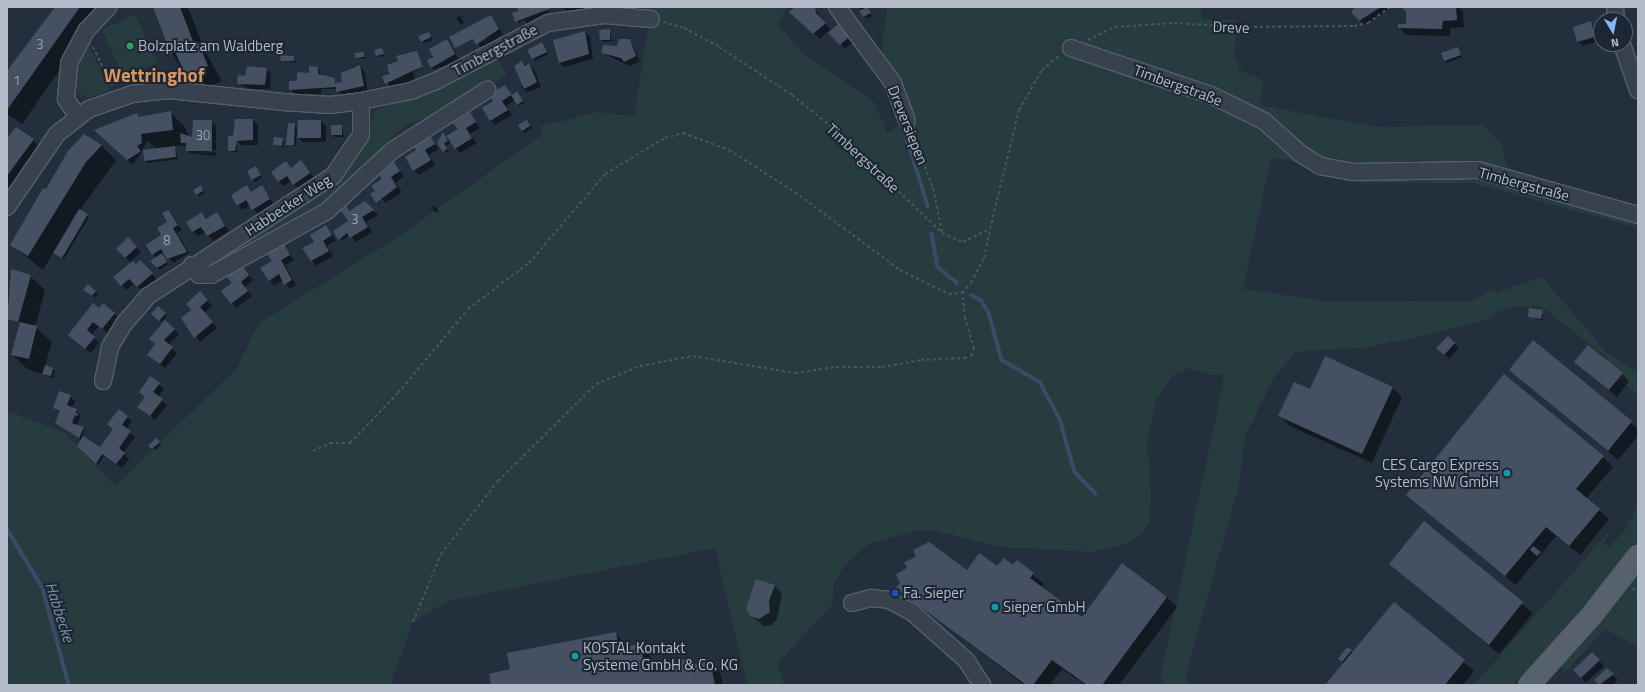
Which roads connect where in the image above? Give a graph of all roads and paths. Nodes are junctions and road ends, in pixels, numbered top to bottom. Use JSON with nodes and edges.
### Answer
{"nodes":[{"id":1,"x":108,"y":7,"type":"edge"},
{"id":2,"x":837,"y":7,"type":"edge"},
{"id":3,"x":1390,"y":7,"type":"edge"},
{"id":4,"x":651,"y":19,"type":"joint"},
{"id":5,"x":91,"y":41,"type":"dead end"},
{"id":6,"x":1071,"y":48,"type":"junction"},
{"id":7,"x":1625,"y":52,"type":"edge"},
{"id":8,"x":113,"y":88,"type":"dead end"},
{"id":9,"x":487,"y":90,"type":"dead end"},
{"id":10,"x":1638,"y":90,"type":"edge"},
{"id":11,"x":361,"y":101,"type":"junction"},
{"id":12,"x":78,"y":117,"type":"junction"},
{"id":13,"x":907,"y":121,"type":"joint"},
{"id":14,"x":7,"y":208,"type":"edge"},
{"id":15,"x":1638,"y":215,"type":"edge"},
{"id":16,"x":990,"y":229,"type":"junction"},
{"id":17,"x":942,"y":233,"type":"junction"},
{"id":18,"x":192,"y":265,"type":"junction"},
{"id":19,"x":962,"y":293,"type":"junction"},
{"id":20,"x":103,"y":380,"type":"dead end"},
{"id":21,"x":75,"y":414,"type":"dead end"},
{"id":22,"x":81,"y":416,"type":"dead end"},
{"id":23,"x":312,"y":451,"type":"dead end"},
{"id":24,"x":1638,"y":556,"type":"edge"},
{"id":25,"x":852,"y":603,"type":"dead end"},
{"id":26,"x":413,"y":622,"type":"dead end"},
{"id":27,"x":982,"y":685,"type":"edge"},
{"id":28,"x":1529,"y":685,"type":"edge"}],
"edges":[{"from":1,"to":12,"type":"street"},
{"from":2,"to":13,"type":"street","name":"Dreversiepen"},
{"from":3,"to":6,"type":"path","name":"Dreve"},
{"from":4,"to":11,"type":"street","name":"Timbergstraße"},
{"from":4,"to":17,"type":"path","name":"Timbergstraße"},
{"from":5,"to":8,"type":"path"},
{"from":6,"to":15,"type":"street","name":"Timbergstraße"},
{"from":6,"to":16,"type":"path"},
{"from":7,"to":10,"type":"street"},
{"from":9,"to":18,"type":"street","name":"Habbecker Weg"},
{"from":11,"to":12,"type":"street","name":"Timbergstraße"},
{"from":11,"to":18,"type":"street","name":"Habbecker Weg"},
{"from":12,"to":14,"type":"street","name":"Timbergstraße"},
{"from":13,"to":17,"type":"path","name":"Dreversiepen"},
{"from":16,"to":17,"type":"path","name":"Timbergstraße"},
{"from":16,"to":19,"type":"path"},
{"from":18,"to":20,"type":"street","name":"Habbecker Weg"},
{"from":19,"to":23,"type":"path"},
{"from":19,"to":26,"type":"path"},
{"from":21,"to":22,"type":"path"},
{"from":24,"to":28,"type":"main road"},
{"from":25,"to":27,"type":"street"}]}
